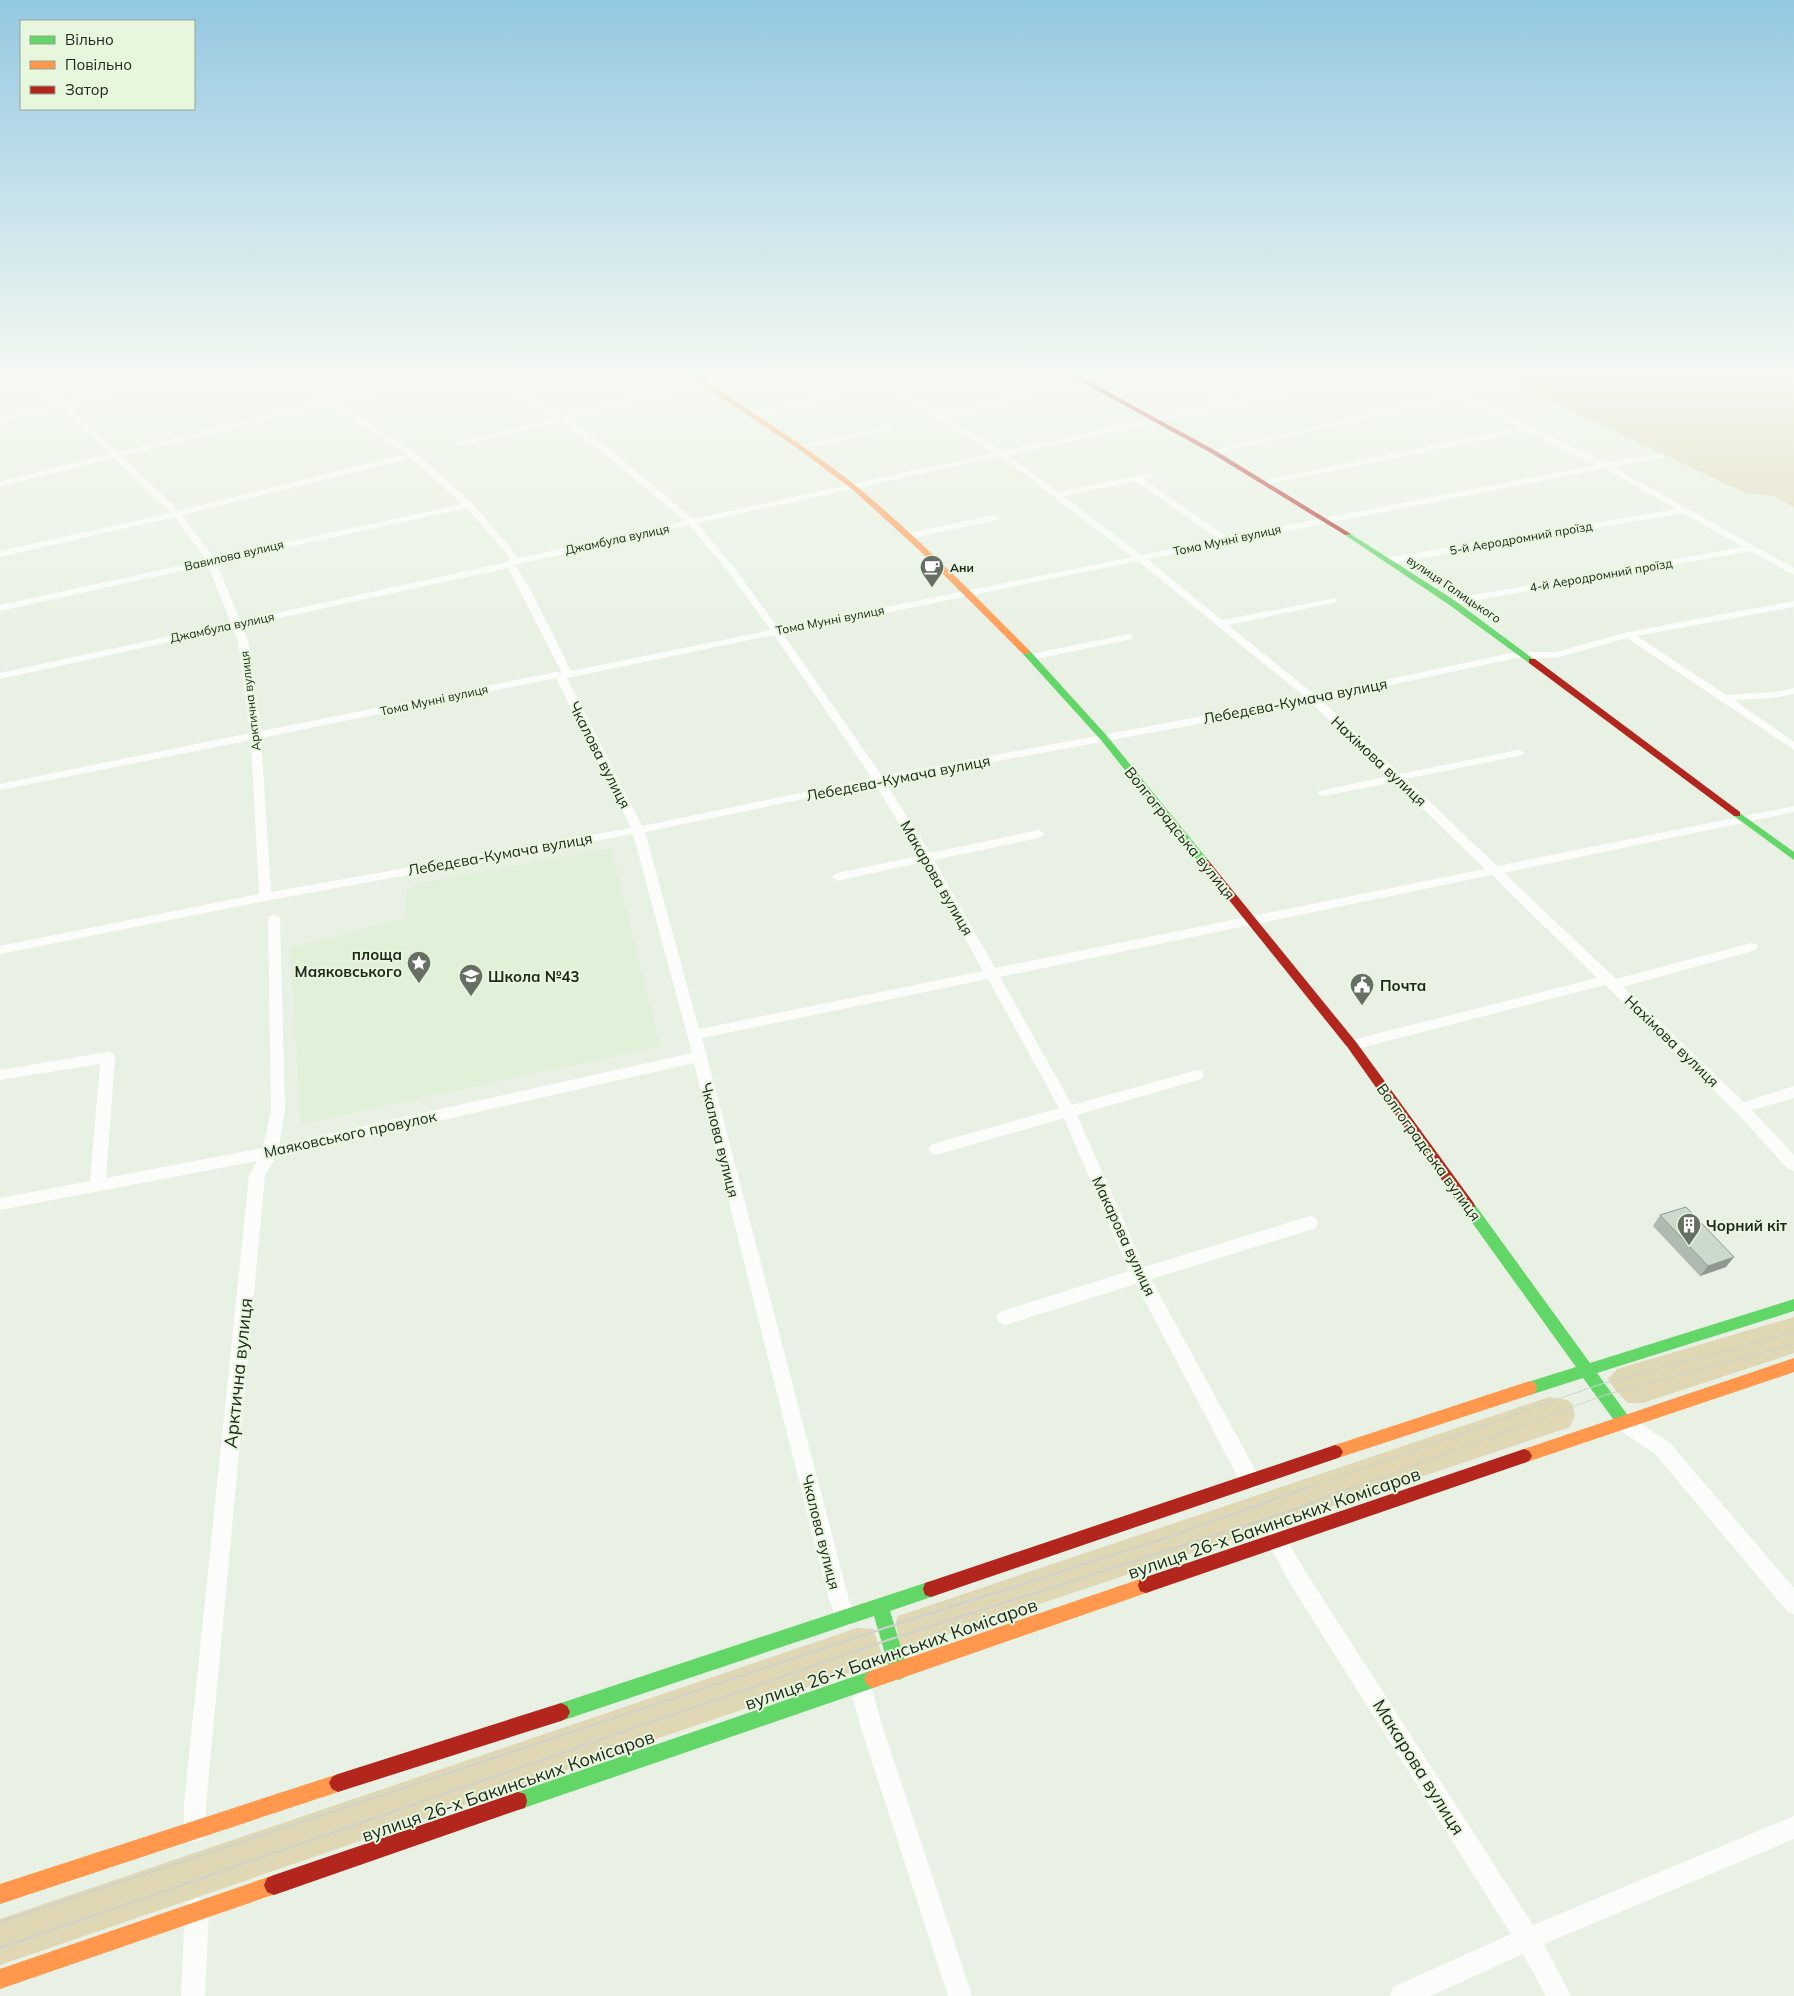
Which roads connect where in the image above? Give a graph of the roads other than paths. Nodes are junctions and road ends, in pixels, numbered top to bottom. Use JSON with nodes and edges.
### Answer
{"nodes":[{"id":1,"x":56,"y":470,"type":"edge"},
{"id":2,"x":132,"y":470,"type":"edge"},
{"id":3,"x":352,"y":470,"type":"edge"},
{"id":4,"x":430,"y":470,"type":"edge"},
{"id":5,"x":629,"y":470,"type":"edge"},
{"id":6,"x":831,"y":470,"type":"edge"},
{"id":7,"x":933,"y":470,"type":"edge"},
{"id":8,"x":1024,"y":470,"type":"edge"},
{"id":9,"x":1247,"y":470,"type":"edge"},
{"id":10,"x":1324,"y":470,"type":"edge"},
{"id":11,"x":1584,"y":470,"type":"edge"},
{"id":12,"x":1613,"y":470,"type":"edge"},
{"id":13,"x":1150,"y":475,"type":"dead end"},
{"id":14,"x":1136,"y":478,"type":"junction"},
{"id":15,"x":1267,"y":482,"type":"junction"},
{"id":16,"x":0,"y":484,"type":"edge"},
{"id":17,"x":853,"y":487,"type":"junction"},
{"id":18,"x":1057,"y":495,"type":"junction"},
{"id":19,"x":469,"y":505,"type":"junction"},
{"id":20,"x":1684,"y":510,"type":"junction"},
{"id":21,"x":177,"y":514,"type":"junction"},
{"id":22,"x":994,"y":518,"type":"dead end"},
{"id":23,"x":1324,"y":520,"type":"junction"},
{"id":24,"x":692,"y":522,"type":"junction"},
{"id":25,"x":909,"y":536,"type":"junction"},
{"id":26,"x":1226,"y":540,"type":"junction"},
{"id":27,"x":1750,"y":548,"type":"junction"},
{"id":28,"x":0,"y":554,"type":"edge"},
{"id":29,"x":1140,"y":558,"type":"junction"},
{"id":30,"x":211,"y":560,"type":"junction"},
{"id":31,"x":1387,"y":561,"type":"junction"},
{"id":32,"x":510,"y":564,"type":"junction"},
{"id":33,"x":1794,"y":572,"type":"edge"},
{"id":34,"x":966,"y":593,"type":"junction"},
{"id":35,"x":1332,"y":600,"type":"dead end"},
{"id":36,"x":1450,"y":602,"type":"junction"},
{"id":37,"x":1794,"y":604,"type":"edge"},
{"id":38,"x":0,"y":608,"type":"edge"},
{"id":39,"x":1221,"y":623,"type":"junction"},
{"id":40,"x":238,"y":624,"type":"junction"},
{"id":41,"x":776,"y":631,"type":"junction"},
{"id":42,"x":1628,"y":635,"type":"junction"},
{"id":43,"x":1129,"y":638,"type":"dead end"},
{"id":44,"x":1556,"y":655,"type":"junction"},
{"id":45,"x":1527,"y":656,"type":"junction"},
{"id":46,"x":1031,"y":657,"type":"junction"},
{"id":47,"x":1549,"y":673,"type":"junction"},
{"id":48,"x":564,"y":675,"type":"junction"},
{"id":49,"x":0,"y":676,"type":"edge"},
{"id":50,"x":1794,"y":691,"type":"edge"},
{"id":51,"x":1724,"y":698,"type":"junction"},
{"id":52,"x":1312,"y":699,"type":"junction"},
{"id":53,"x":256,"y":736,"type":"junction"},
{"id":54,"x":1104,"y":738,"type":"junction"},
{"id":55,"x":1794,"y":747,"type":"edge"},
{"id":56,"x":1518,"y":753,"type":"dead end"},
{"id":57,"x":1397,"y":776,"type":"junction"},
{"id":58,"x":879,"y":780,"type":"junction"},
{"id":59,"x":0,"y":787,"type":"edge"},
{"id":60,"x":1323,"y":793,"type":"dead end"},
{"id":61,"x":1794,"y":809,"type":"edge"},
{"id":62,"x":1746,"y":819,"type":"junction"},
{"id":63,"x":638,"y":830,"type":"junction"},
{"id":64,"x":1039,"y":834,"type":"dead end"},
{"id":65,"x":1794,"y":857,"type":"edge"},
{"id":66,"x":927,"y":858,"type":"junction"},
{"id":67,"x":1493,"y":870,"type":"junction"},
{"id":68,"x":837,"y":877,"type":"dead end"},
{"id":69,"x":265,"y":897,"type":"junction"},
{"id":70,"x":274,"y":918,"type":"dead end"},
{"id":71,"x":1249,"y":919,"type":"junction"},
{"id":72,"x":1751,"y":947,"type":"dead end"},
{"id":73,"x":0,"y":950,"type":"edge"},
{"id":74,"x":993,"y":974,"type":"junction"},
{"id":75,"x":1610,"y":982,"type":"junction"},
{"id":76,"x":694,"y":1035,"type":"junction"},
{"id":77,"x":1352,"y":1045,"type":"junction"},
{"id":78,"x":699,"y":1057,"type":"junction"},
{"id":79,"x":0,"y":1075,"type":"edge"},
{"id":80,"x":1196,"y":1075,"type":"dead end"},
{"id":81,"x":1794,"y":1092,"type":"edge"},
{"id":82,"x":1741,"y":1108,"type":"junction"},
{"id":83,"x":1068,"y":1111,"type":"junction"},
{"id":84,"x":936,"y":1148,"type":"dead end"},
{"id":85,"x":270,"y":1152,"type":"junction"},
{"id":86,"x":1794,"y":1165,"type":"edge"},
{"id":87,"x":98,"y":1184,"type":"junction"},
{"id":88,"x":0,"y":1204,"type":"edge"},
{"id":89,"x":1310,"y":1223,"type":"dead end"},
{"id":90,"x":1140,"y":1274,"type":"junction"},
{"id":91,"x":1794,"y":1305,"type":"edge"},
{"id":92,"x":1004,"y":1317,"type":"dead end"},
{"id":93,"x":1794,"y":1365,"type":"edge"},
{"id":94,"x":1585,"y":1368,"type":"junction"},
{"id":95,"x":1624,"y":1422,"type":"junction"},
{"id":96,"x":1250,"y":1480,"type":"junction"},
{"id":97,"x":1276,"y":1540,"type":"junction"},
{"id":98,"x":1794,"y":1604,"type":"edge"},
{"id":99,"x":880,"y":1607,"type":"junction"},
{"id":100,"x":846,"y":1617,"type":"junction"},
{"id":101,"x":899,"y":1671,"type":"junction"},
{"id":102,"x":860,"y":1684,"type":"junction"},
{"id":103,"x":1794,"y":1827,"type":"edge"},
{"id":104,"x":195,"y":1831,"type":"junction"},
{"id":105,"x":0,"y":1894,"type":"edge"},
{"id":106,"x":198,"y":1910,"type":"junction"},
{"id":107,"x":1528,"y":1939,"type":"junction"},
{"id":108,"x":0,"y":1979,"type":"edge"},
{"id":109,"x":193,"y":1996,"type":"edge"},
{"id":110,"x":960,"y":1996,"type":"edge"},
{"id":111,"x":1402,"y":1996,"type":"edge"},
{"id":112,"x":1559,"y":1996,"type":"edge"}],
"edges":[{"from":1,"to":16,"type":"street"},
{"from":2,"to":21,"type":"street","name":"Арктична вулиця"},
{"from":3,"to":21,"type":"street"},
{"from":4,"to":19,"type":"street","name":"Чкалова вулиця"},
{"from":5,"to":24,"type":"street","name":"Макарова вулиця"},
{"from":6,"to":17,"type":"street","name":"Волгоградська вулиця"},
{"from":7,"to":17,"type":"street","name":"Джамбула вулиця"},
{"from":8,"to":18,"type":"street","name":"Нахімова вулиця"},
{"from":9,"to":15,"type":"street","name":"вулиця Галицького"},
{"from":10,"to":15,"type":"street"},
{"from":11,"to":23,"type":"street","name":"Тома Мунні вулиця"},
{"from":12,"to":20,"type":"street"},
{"from":13,"to":14,"type":"street"},
{"from":14,"to":18,"type":"street"},
{"from":14,"to":26,"type":"street"},
{"from":15,"to":23,"type":"street","name":"вулиця Галицького"},
{"from":17,"to":24,"type":"street","name":"Джамбула вулиця"},
{"from":17,"to":25,"type":"street","name":"Волгоградська вулиця"},
{"from":18,"to":29,"type":"street","name":"Нахімова вулиця"},
{"from":19,"to":30,"type":"street","name":"Вавилова вулиця"},
{"from":19,"to":32,"type":"street","name":"Чкалова вулиця"},
{"from":20,"to":27,"type":"street"},
{"from":20,"to":31,"type":"street","name":"5-й Аеродромний проїзд"},
{"from":21,"to":28,"type":"street"},
{"from":21,"to":30,"type":"street","name":"Арктична вулиця"},
{"from":22,"to":25,"type":"street"},
{"from":23,"to":26,"type":"street","name":"Тома Мунні вулиця"},
{"from":23,"to":31,"type":"street","name":"вулиця Галицького"},
{"from":24,"to":32,"type":"street","name":"Джамбула вулиця"},
{"from":24,"to":41,"type":"street","name":"Макарова вулиця"},
{"from":25,"to":34,"type":"street","name":"Волгоградська вулиця"},
{"from":26,"to":29,"type":"street","name":"Тома Мунні вулиця"},
{"from":27,"to":33,"type":"street"},
{"from":27,"to":36,"type":"street","name":"4-й Аеродромний проїзд"},
{"from":29,"to":34,"type":"street","name":"Тома Мунні вулиця"},
{"from":29,"to":39,"type":"street","name":"Нахімова вулиця"},
{"from":30,"to":38,"type":"street","name":"Вавилова вулиця"},
{"from":30,"to":40,"type":"street","name":"Арктична вулиця"},
{"from":31,"to":36,"type":"street","name":"вулиця Галицького"},
{"from":32,"to":40,"type":"street","name":"Джамбула вулиця"},
{"from":32,"to":48,"type":"street","name":"Чкалова вулиця"},
{"from":34,"to":41,"type":"street","name":"Тома Мунні вулиця"},
{"from":34,"to":46,"type":"street","name":"Волгоградська вулиця"},
{"from":35,"to":39,"type":"street"},
{"from":36,"to":45,"type":"street","name":"вулиця Галицького"},
{"from":37,"to":42,"type":"street","name":"Лебедєва-Кумача вулиця"},
{"from":39,"to":52,"type":"street","name":"Нахімова вулиця"},
{"from":40,"to":49,"type":"street","name":"Джамбула вулиця"},
{"from":40,"to":53,"type":"street","name":"Арктична вулиця"},
{"from":41,"to":48,"type":"street","name":"Тома Мунні вулиця"},
{"from":41,"to":58,"type":"street","name":"Макарова вулиця"},
{"from":42,"to":44,"type":"street","name":"Лебедєва-Кумача вулиця"},
{"from":42,"to":51,"type":"street"},
{"from":43,"to":46,"type":"street"},
{"from":44,"to":45,"type":"street","name":"Лебедєва-Кумача вулиця"},
{"from":44,"to":47,"type":"street"},
{"from":45,"to":47,"type":"street","name":"вулиця Галицького"},
{"from":45,"to":52,"type":"street","name":"Лебедєва-Кумача вулиця"},
{"from":46,"to":54,"type":"street","name":"Волгоградська вулиця"},
{"from":47,"to":62,"type":"street","name":"вулиця Галицького"},
{"from":48,"to":53,"type":"street","name":"Тома Мунні вулиця"},
{"from":48,"to":63,"type":"street","name":"Чкалова вулиця"},
{"from":50,"to":51,"type":"street"},
{"from":51,"to":55,"type":"street"},
{"from":52,"to":54,"type":"street","name":"Лебедєва-Кумача вулиця"},
{"from":52,"to":57,"type":"street","name":"Нахімова вулиця"},
{"from":53,"to":59,"type":"street","name":"Тома Мунні вулиця"},
{"from":53,"to":69,"type":"street","name":"Арктична вулиця"},
{"from":54,"to":58,"type":"street","name":"Лебедєва-Кумача вулиця"},
{"from":54,"to":71,"type":"street","name":"Волгоградська вулиця"},
{"from":56,"to":57,"type":"street"},
{"from":57,"to":60,"type":"street"},
{"from":57,"to":67,"type":"street","name":"Нахімова вулиця"},
{"from":58,"to":63,"type":"street","name":"Лебедєва-Кумача вулиця"},
{"from":58,"to":66,"type":"street","name":"Макарова вулиця"},
{"from":61,"to":62,"type":"street"},
{"from":62,"to":65,"type":"street","name":"вулиця Галицького"},
{"from":62,"to":67,"type":"street"},
{"from":63,"to":69,"type":"street","name":"Лебедєва-Кумача вулиця"},
{"from":63,"to":76,"type":"street","name":"Чкалова вулиця"},
{"from":64,"to":66,"type":"street"},
{"from":66,"to":68,"type":"street"},
{"from":66,"to":74,"type":"street","name":"Макарова вулиця"},
{"from":67,"to":71,"type":"street"},
{"from":67,"to":75,"type":"street","name":"Нахімова вулиця"},
{"from":69,"to":73,"type":"street","name":"Лебедєва-Кумача вулиця"},
{"from":70,"to":85,"type":"street","name":"Арктична вулиця"},
{"from":71,"to":74,"type":"street"},
{"from":71,"to":77,"type":"street","name":"Волгоградська вулиця"},
{"from":72,"to":75,"type":"street"},
{"from":74,"to":76,"type":"street"},
{"from":74,"to":83,"type":"street","name":"Макарова вулиця"},
{"from":75,"to":77,"type":"street"},
{"from":75,"to":82,"type":"street","name":"Нахімова вулиця"},
{"from":76,"to":78,"type":"street","name":"Чкалова вулиця"},
{"from":77,"to":94,"type":"street","name":"Волгоградська вулиця"},
{"from":78,"to":85,"type":"street","name":"Маяковського провулок"},
{"from":78,"to":100,"type":"street","name":"Чкалова вулиця"},
{"from":79,"to":87,"type":"street"},
{"from":80,"to":83,"type":"street"},
{"from":81,"to":82,"type":"street"},
{"from":82,"to":86,"type":"street","name":"Нахімова вулиця"},
{"from":83,"to":84,"type":"street"},
{"from":83,"to":90,"type":"street","name":"Макарова вулиця"},
{"from":85,"to":87,"type":"street","name":"Маяковського провулок"},
{"from":85,"to":104,"type":"street","name":"Арктична вулиця"},
{"from":87,"to":88,"type":"street","name":"Маяковського провулок"},
{"from":89,"to":90,"type":"street"},
{"from":90,"to":92,"type":"street"},
{"from":90,"to":96,"type":"street","name":"Макарова вулиця"},
{"from":91,"to":94,"type":"street"},
{"from":93,"to":95,"type":"street","name":"вулиця 26-х Бакинських Комісаров"},
{"from":94,"to":95,"type":"street","name":"Волгоградська вулиця"},
{"from":94,"to":96,"type":"street"},
{"from":95,"to":97,"type":"street","name":"вулиця 26-х Бакинських Комісаров"},
{"from":95,"to":98,"type":"street"},
{"from":96,"to":99,"type":"street"},
{"from":97,"to":101,"type":"street","name":"вулиця 26-х Бакинських Комісаров"},
{"from":97,"to":107,"type":"street","name":"Макарова вулиця"},
{"from":99,"to":100,"type":"street"},
{"from":99,"to":101,"type":"street"},
{"from":100,"to":104,"type":"street"},
{"from":101,"to":102,"type":"street","name":"вулиця 26-х Бакинських Комісаров"},
{"from":102,"to":106,"type":"street","name":"вулиця 26-х Бакинських Комісаров"},
{"from":102,"to":110,"type":"street"},
{"from":103,"to":107,"type":"street"},
{"from":104,"to":105,"type":"street"},
{"from":106,"to":108,"type":"street","name":"вулиця 26-х Бакинських Комісаров"},
{"from":106,"to":109,"type":"street"},
{"from":107,"to":111,"type":"street"},
{"from":107,"to":112,"type":"street","name":"Макарова вулиця"}]}
